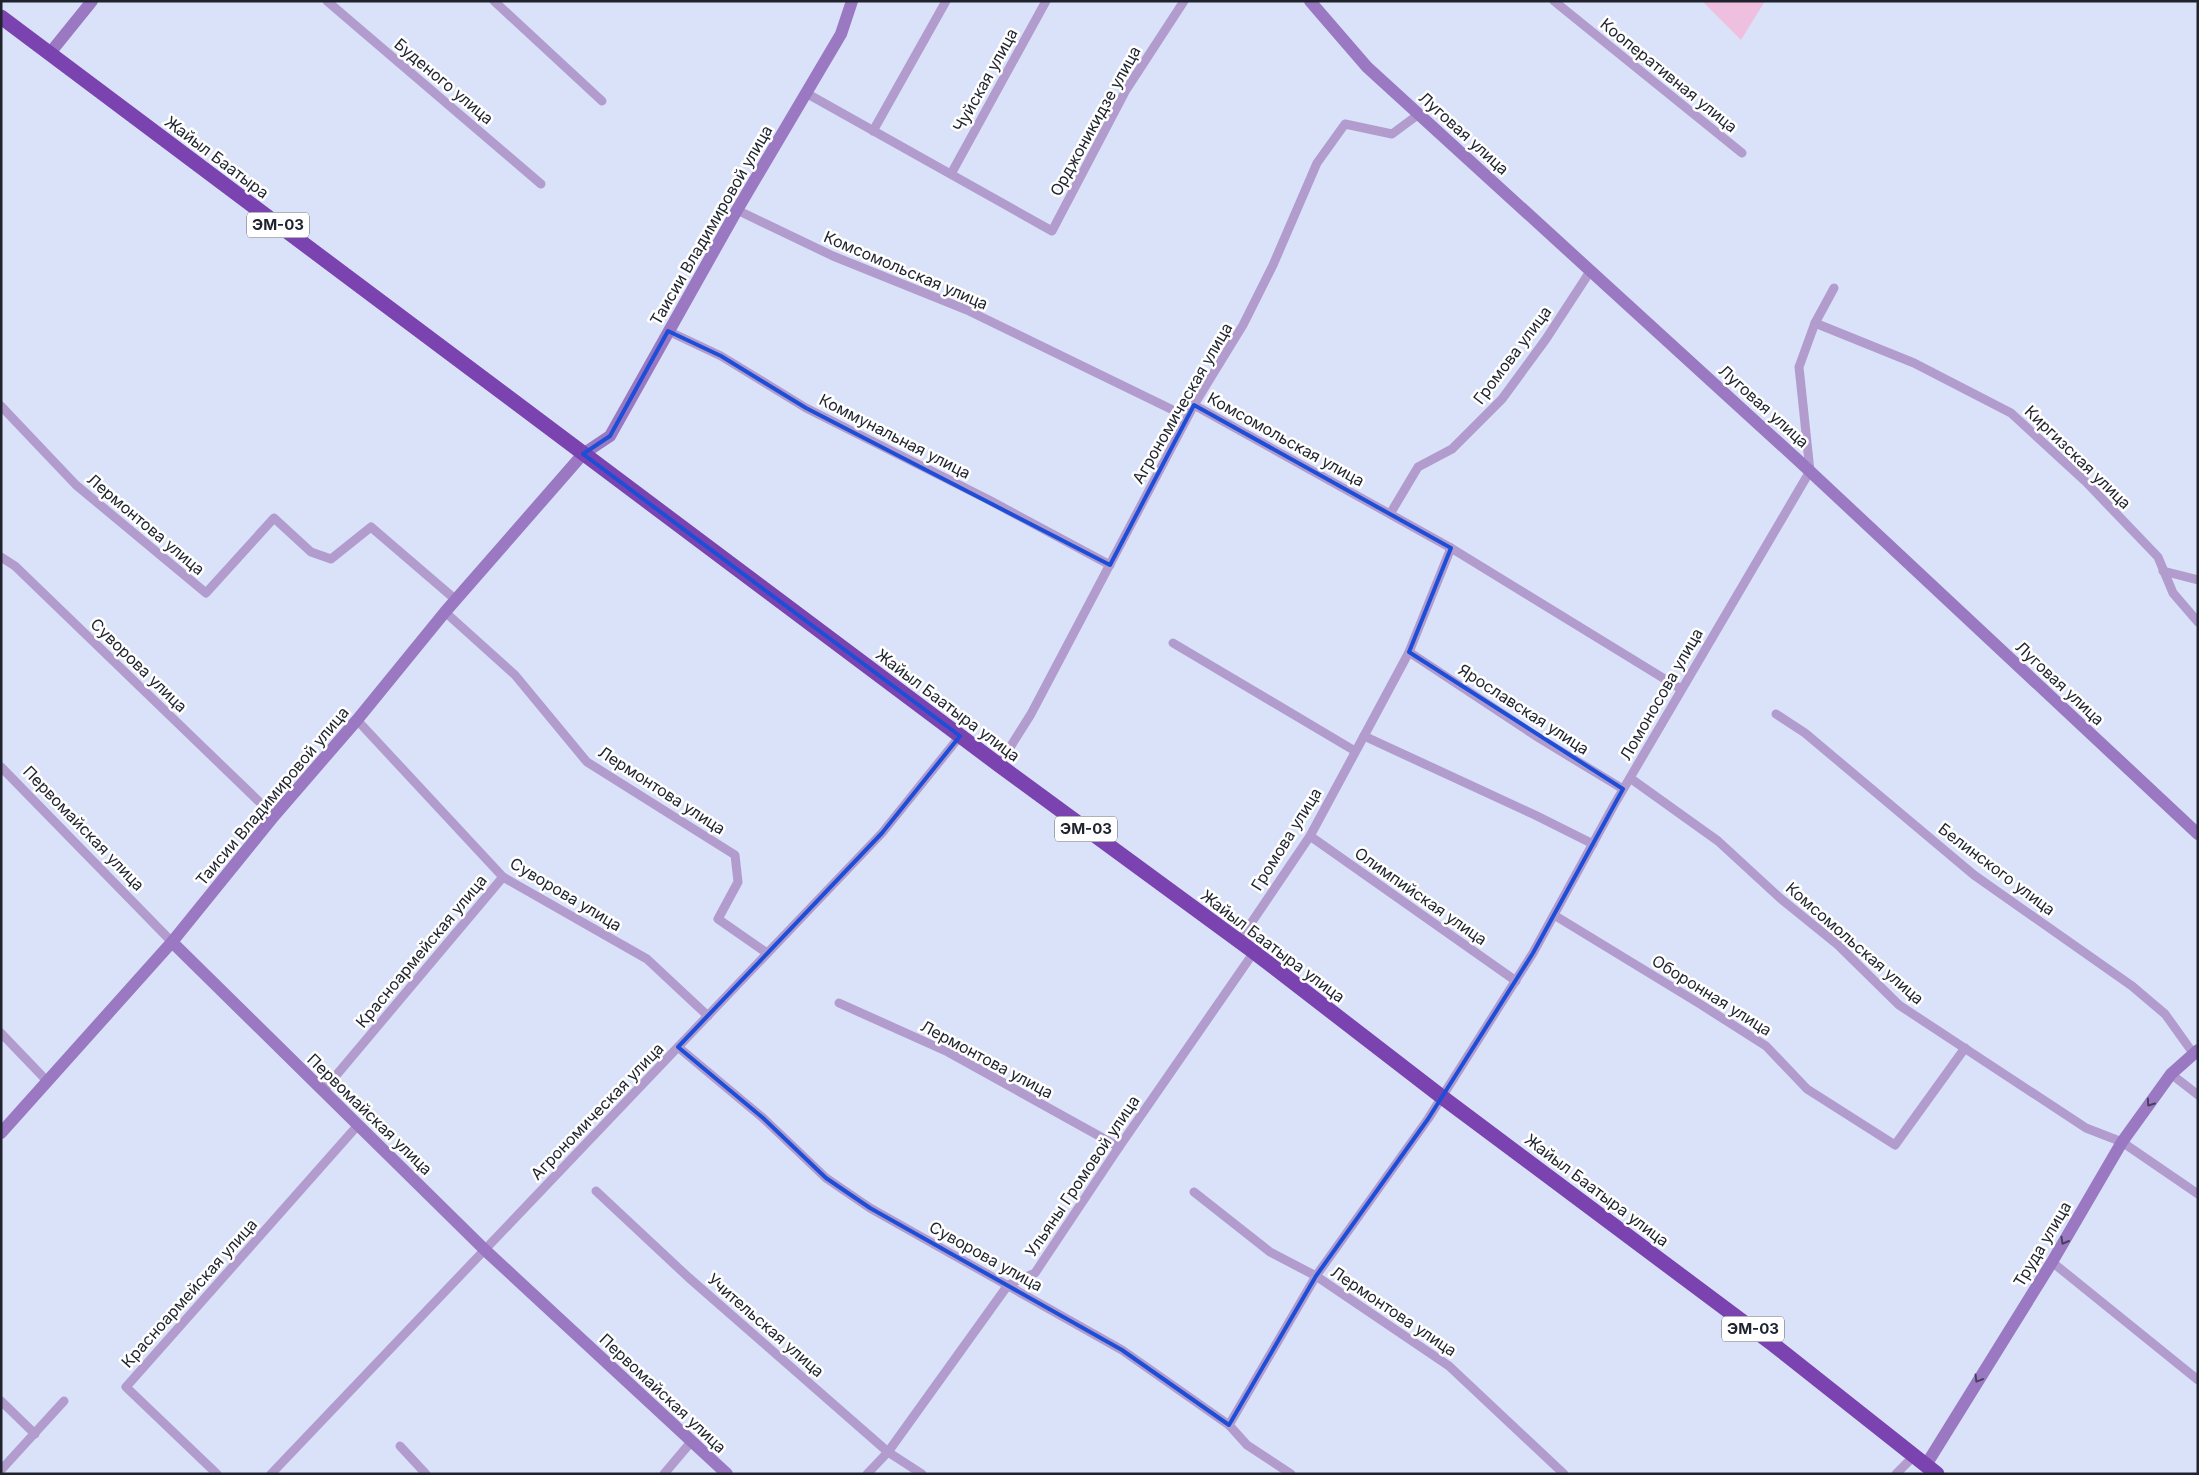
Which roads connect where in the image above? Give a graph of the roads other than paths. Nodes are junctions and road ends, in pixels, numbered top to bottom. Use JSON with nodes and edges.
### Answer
{"nodes":[{"id":1,"x":92,"y":1,"type":"edge"},
{"id":2,"x":327,"y":1,"type":"edge"},
{"id":3,"x":494,"y":1,"type":"edge"},
{"id":4,"x":852,"y":1,"type":"edge"},
{"id":5,"x":946,"y":1,"type":"edge"},
{"id":6,"x":1046,"y":1,"type":"edge"},
{"id":7,"x":1184,"y":1,"type":"edge"},
{"id":8,"x":1310,"y":1,"type":"edge"},
{"id":9,"x":1554,"y":1,"type":"edge"},
{"id":10,"x":1,"y":17,"type":"edge"},
{"id":11,"x":50,"y":53,"type":"junction"},
{"id":12,"x":806,"y":93,"type":"junction"},
{"id":13,"x":602,"y":100,"type":"dead end"},
{"id":14,"x":1419,"y":114,"type":"junction"},
{"id":15,"x":873,"y":131,"type":"junction"},
{"id":16,"x":1742,"y":153,"type":"dead end"},
{"id":17,"x":950,"y":174,"type":"junction"},
{"id":18,"x":542,"y":184,"type":"dead end"},
{"id":19,"x":737,"y":210,"type":"junction"},
{"id":20,"x":1591,"y":270,"type":"junction"},
{"id":21,"x":1834,"y":288,"type":"dead end"},
{"id":22,"x":1816,"y":323,"type":"junction"},
{"id":23,"x":668,"y":331,"type":"junction"},
{"id":24,"x":1194,"y":405,"type":"junction"},
{"id":25,"x":1,"y":406,"type":"edge"},
{"id":26,"x":583,"y":454,"type":"junction"},
{"id":27,"x":1810,"y":471,"type":"junction"},
{"id":28,"x":1390,"y":514,"type":"junction"},
{"id":29,"x":1451,"y":548,"type":"junction"},
{"id":30,"x":1,"y":557,"type":"edge"},
{"id":31,"x":1110,"y":565,"type":"junction"},
{"id":32,"x":2163,"y":571,"type":"junction"},
{"id":33,"x":2198,"y":580,"type":"edge"},
{"id":34,"x":456,"y":600,"type":"junction"},
{"id":35,"x":445,"y":612,"type":"junction"},
{"id":36,"x":2198,"y":622,"type":"edge"},
{"id":37,"x":1173,"y":643,"type":"dead end"},
{"id":38,"x":1409,"y":652,"type":"junction"},
{"id":39,"x":1681,"y":689,"type":"junction"},
{"id":40,"x":1776,"y":714,"type":"dead end"},
{"id":41,"x":358,"y":720,"type":"junction"},
{"id":42,"x":960,"y":736,"type":"junction"},
{"id":43,"x":1364,"y":736,"type":"junction"},
{"id":44,"x":1355,"y":750,"type":"junction"},
{"id":45,"x":999,"y":765,"type":"junction"},
{"id":46,"x":1,"y":766,"type":"edge"},
{"id":47,"x":1630,"y":778,"type":"junction"},
{"id":48,"x":1623,"y":789,"type":"junction"},
{"id":49,"x":274,"y":816,"type":"junction"},
{"id":50,"x":2198,"y":834,"type":"edge"},
{"id":51,"x":1310,"y":836,"type":"junction"},
{"id":52,"x":1593,"y":844,"type":"junction"},
{"id":53,"x":503,"y":877,"type":"junction"},
{"id":54,"x":1554,"y":916,"type":"junction"},
{"id":55,"x":1239,"y":941,"type":"junction"},
{"id":56,"x":172,"y":942,"type":"junction"},
{"id":57,"x":1254,"y":952,"type":"junction"},
{"id":58,"x":766,"y":953,"type":"junction"},
{"id":59,"x":1516,"y":981,"type":"junction"},
{"id":60,"x":839,"y":1003,"type":"dead end"},
{"id":61,"x":708,"y":1016,"type":"junction"},
{"id":62,"x":1,"y":1033,"type":"edge"},
{"id":63,"x":678,"y":1047,"type":"junction"},
{"id":64,"x":1965,"y":1048,"type":"junction"},
{"id":65,"x":2195,"y":1052,"type":"edge"},
{"id":66,"x":2171,"y":1074,"type":"junction"},
{"id":67,"x":46,"y":1081,"type":"junction"},
{"id":68,"x":323,"y":1091,"type":"junction"},
{"id":69,"x":2198,"y":1095,"type":"edge"},
{"id":70,"x":1442,"y":1097,"type":"junction"},
{"id":71,"x":358,"y":1125,"type":"junction"},
{"id":72,"x":1,"y":1133,"type":"edge"},
{"id":73,"x":2122,"y":1142,"type":"junction"},
{"id":74,"x":1119,"y":1147,"type":"junction"},
{"id":75,"x":596,"y":1191,"type":"dead end"},
{"id":76,"x":1194,"y":1192,"type":"dead end"},
{"id":77,"x":2198,"y":1194,"type":"edge"},
{"id":78,"x":485,"y":1250,"type":"junction"},
{"id":79,"x":2052,"y":1262,"type":"junction"},
{"id":80,"x":1316,"y":1276,"type":"junction"},
{"id":81,"x":1008,"y":1285,"type":"junction"},
{"id":82,"x":2198,"y":1380,"type":"edge"},
{"id":83,"x":1,"y":1401,"type":"edge"},
{"id":84,"x":64,"y":1401,"type":"dead end"},
{"id":85,"x":1229,"y":1425,"type":"junction"},
{"id":86,"x":35,"y":1434,"type":"junction"},
{"id":87,"x":692,"y":1442,"type":"junction"},
{"id":88,"x":400,"y":1446,"type":"dead end"},
{"id":89,"x":888,"y":1452,"type":"junction"},
{"id":90,"x":1926,"y":1465,"type":"edge"},
{"id":91,"x":1,"y":1470,"type":"edge"},
{"id":92,"x":217,"y":1474,"type":"edge"},
{"id":93,"x":271,"y":1474,"type":"edge"},
{"id":94,"x":426,"y":1474,"type":"edge"},
{"id":95,"x":664,"y":1474,"type":"edge"},
{"id":96,"x":727,"y":1474,"type":"edge"},
{"id":97,"x":867,"y":1474,"type":"edge"},
{"id":98,"x":922,"y":1474,"type":"edge"},
{"id":99,"x":1291,"y":1474,"type":"edge"},
{"id":100,"x":1564,"y":1474,"type":"edge"},
{"id":101,"x":1896,"y":1474,"type":"edge"}],
"edges":[{"from":1,"to":11,"type":"street"},
{"from":2,"to":18,"type":"street","name":"Буденого улица"},
{"from":3,"to":13,"type":"street"},
{"from":4,"to":12,"type":"street","name":"Таисии Владимировой улица"},
{"from":5,"to":15,"type":"street"},
{"from":6,"to":17,"type":"street","name":"Чуйская улица"},
{"from":7,"to":17,"type":"street","name":"Орджоникидзе улица"},
{"from":8,"to":14,"type":"street","name":"Луговая улица"},
{"from":9,"to":16,"type":"street","name":"Кооперативная улица"},
{"from":10,"to":11,"type":"highway","name":"Жайыл Баатыра","number":"ЭМ-03"},
{"from":11,"to":26,"type":"highway","name":"Жайыл Баатыра","number":"ЭМ-03"},
{"from":12,"to":15,"type":"street"},
{"from":12,"to":19,"type":"street","name":"Таисии Владимировой улица"},
{"from":14,"to":20,"type":"street","name":"Луговая улица"},
{"from":14,"to":24,"type":"street","name":"Агрономическая улица"},
{"from":15,"to":17,"type":"street"},
{"from":19,"to":23,"type":"street","name":"Таисии Владимировой улица"},
{"from":19,"to":24,"type":"street","name":"Комсомольская улица"},
{"from":20,"to":27,"type":"street","name":"Луговая улица"},
{"from":20,"to":28,"type":"street","name":"Громова улица"},
{"from":21,"to":22,"type":"street"},
{"from":22,"to":27,"type":"street"},
{"from":22,"to":32,"type":"street","name":"Киргизская улица"},
{"from":23,"to":26,"type":"street","name":"Таисии Владимировой улица"},
{"from":23,"to":31,"type":"street","name":"Коммунальная улица"},
{"from":24,"to":28,"type":"street","name":"Комсомольская улица"},
{"from":24,"to":31,"type":"street","name":"Агрономическая улица"},
{"from":25,"to":34,"type":"street","name":"Лермонтова улица"},
{"from":26,"to":34,"type":"street","name":"Таисии Владимировой улица"},
{"from":26,"to":42,"type":"highway","name":"Жайыл Баатыра улица","number":"ЭМ-03"},
{"from":27,"to":39,"type":"street","name":"Ломоносова улица"},
{"from":27,"to":50,"type":"street","name":"Луговая улица"},
{"from":28,"to":29,"type":"street","name":"Комсомольская улица"},
{"from":29,"to":38,"type":"street","name":"Громова улица"},
{"from":29,"to":39,"type":"street","name":"Комсомольская улица"},
{"from":30,"to":49,"type":"street","name":"Суворова улица"},
{"from":31,"to":45,"type":"street","name":"Агрономическая улица"},
{"from":32,"to":33,"type":"street"},
{"from":32,"to":36,"type":"street","name":"Киргизская улица"},
{"from":34,"to":35,"type":"street","name":"Таисии Владимировой улица"},
{"from":35,"to":41,"type":"street","name":"Таисии Владимировой улица"},
{"from":35,"to":58,"type":"street","name":"Лермонтова улица"},
{"from":37,"to":44,"type":"street"},
{"from":38,"to":43,"type":"street","name":"Громова улица"},
{"from":38,"to":48,"type":"street","name":"Ярославская улица"},
{"from":39,"to":47,"type":"street","name":"Ломоносова улица"},
{"from":40,"to":65,"type":"street","name":"Белинского улица"},
{"from":41,"to":49,"type":"street","name":"Таисии Владимировой улица"},
{"from":41,"to":53,"type":"street","name":"Суворова улица"},
{"from":42,"to":45,"type":"highway","name":"Жайыл Баатыра улица","number":"ЭМ-03"},
{"from":42,"to":58,"type":"street","name":"Агрономическая улица"},
{"from":43,"to":44,"type":"street","name":"Громова улица"},
{"from":43,"to":52,"type":"street"},
{"from":44,"to":51,"type":"street","name":"Громова улица"},
{"from":45,"to":55,"type":"highway","name":"Жайыл Баатыра улица","number":"ЭМ-03"},
{"from":46,"to":56,"type":"street","name":"Первомайская улица"},
{"from":47,"to":48,"type":"street","name":"Ломоносова улица"},
{"from":47,"to":64,"type":"street","name":"Комсомольская улица"},
{"from":48,"to":52,"type":"street","name":"Ломоносова улица"},
{"from":49,"to":56,"type":"street","name":"Таисии Владимировой улица"},
{"from":51,"to":55,"type":"street","name":"Громова улица"},
{"from":51,"to":59,"type":"street","name":"Олимпийская улица"},
{"from":52,"to":54,"type":"street","name":"Ломоносова улица"},
{"from":53,"to":61,"type":"street","name":"Суворова улица"},
{"from":53,"to":68,"type":"street","name":"Красноармейская улица"},
{"from":54,"to":59,"type":"street","name":"Ломоносова улица"},
{"from":54,"to":64,"type":"street","name":"Оборонная улица"},
{"from":55,"to":57,"type":"highway","name":"Жайыл Баатыра улица","number":"ЭМ-03"},
{"from":56,"to":67,"type":"street","name":"Таисии Владимировой улица"},
{"from":56,"to":68,"type":"street","name":"Первомайская улица"},
{"from":57,"to":70,"type":"highway","name":"Жайыл Баатыра улица","number":"ЭМ-03"},
{"from":57,"to":74,"type":"street","name":"Ульяны Громовой улица"},
{"from":58,"to":61,"type":"street","name":"Агрономическая улица"},
{"from":59,"to":70,"type":"street","name":"Ломоносова улица"},
{"from":60,"to":74,"type":"street","name":"Лермонтова улица"},
{"from":61,"to":63,"type":"street","name":"Агрономическая улица"},
{"from":62,"to":67,"type":"street"},
{"from":63,"to":78,"type":"street","name":"Агрономическая улица"},
{"from":63,"to":81,"type":"street","name":"Суворова улица"},
{"from":64,"to":73,"type":"street","name":"Комсомольская улица"},
{"from":65,"to":66,"type":"street","name":"Труда улица"},
{"from":66,"to":69,"type":"street"},
{"from":66,"to":73,"type":"street","name":"Труда улица","one_way":true},
{"from":67,"to":72,"type":"street","name":"Таисии Владимировой улица"},
{"from":68,"to":71,"type":"street","name":"Первомайская улица"},
{"from":70,"to":80,"type":"street","name":"Ломоносова улица"},
{"from":70,"to":90,"type":"highway","name":"Жайыл Баатыра улица","number":"ЭМ-03"},
{"from":71,"to":78,"type":"street","name":"Первомайская улица"},
{"from":71,"to":92,"type":"street","name":"Красноармейская улица"},
{"from":73,"to":77,"type":"street","name":"Комсомольская улица"},
{"from":73,"to":79,"type":"street","name":"Труда улица","one_way":true},
{"from":74,"to":81,"type":"street","name":"Ульяны Громовой улица"},
{"from":75,"to":89,"type":"street","name":"Учительская улица"},
{"from":76,"to":80,"type":"street","name":"Лермонтова улица"},
{"from":78,"to":87,"type":"street","name":"Первомайская улица"},
{"from":78,"to":93,"type":"street","name":"Агрономическая улица"},
{"from":79,"to":82,"type":"street"},
{"from":79,"to":90,"type":"street","name":"Труда улица","one_way":true},
{"from":80,"to":85,"type":"street","name":"Ломоносова улица"},
{"from":80,"to":100,"type":"street","name":"Лермонтова улица"},
{"from":81,"to":85,"type":"street","name":"Суворова улица"},
{"from":81,"to":89,"type":"street","name":"Ульяны Громовой улица"},
{"from":83,"to":86,"type":"street"},
{"from":84,"to":86,"type":"street"},
{"from":85,"to":99,"type":"street","name":"Суворова улица"},
{"from":86,"to":91,"type":"street"},
{"from":87,"to":95,"type":"street"},
{"from":87,"to":96,"type":"street","name":"Первомайская улица"},
{"from":88,"to":94,"type":"street"},
{"from":89,"to":97,"type":"street","name":"Ульяны Громовой улица"},
{"from":89,"to":98,"type":"street","name":"Учительская улица"},
{"from":90,"to":101,"type":"street"}]}
